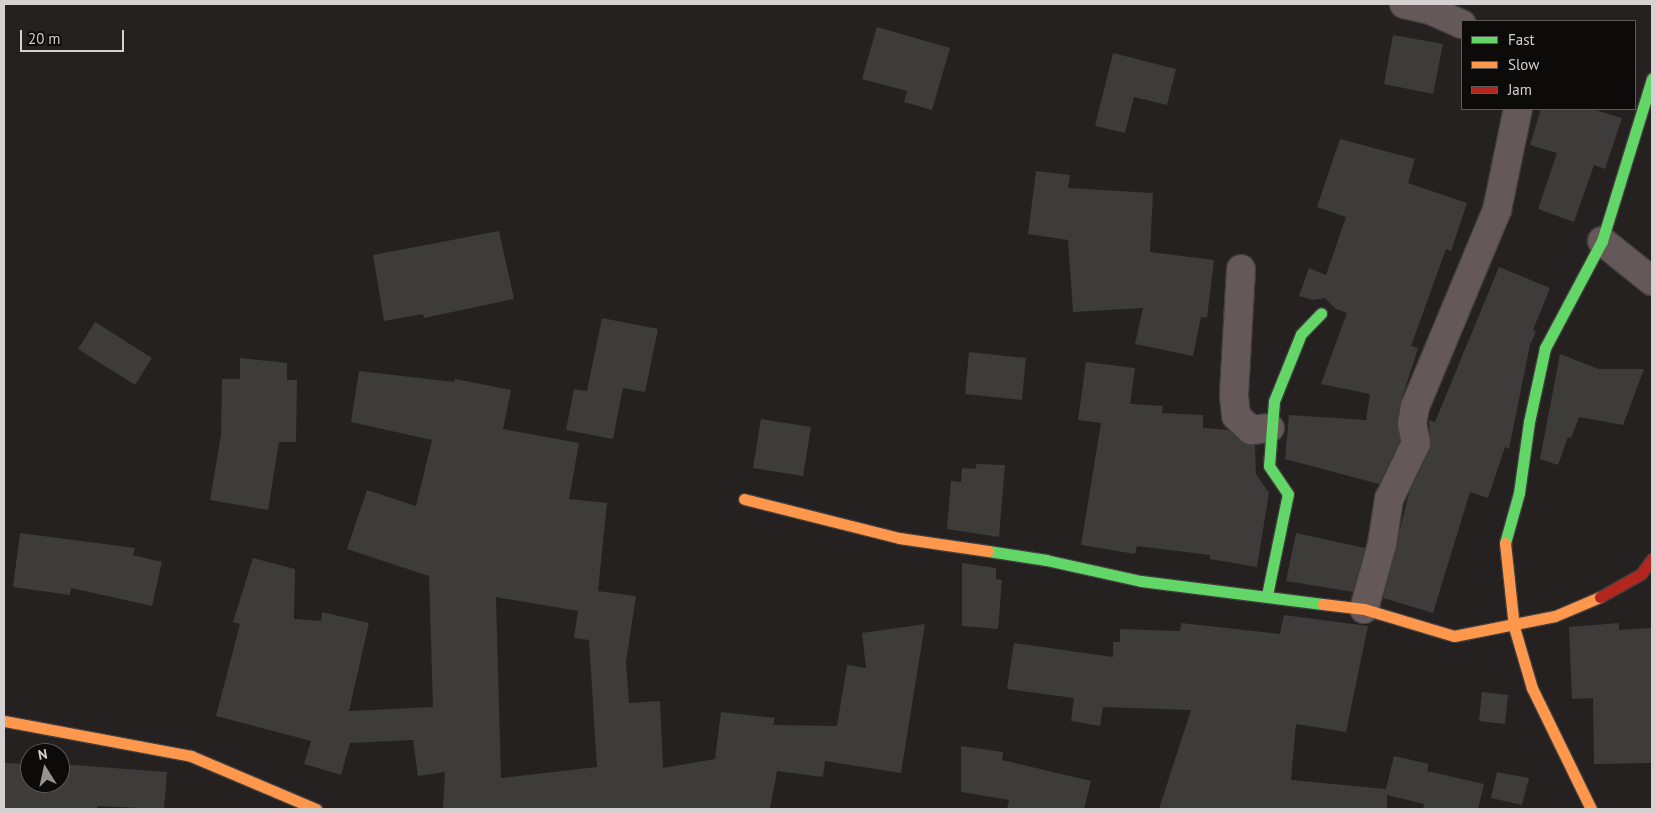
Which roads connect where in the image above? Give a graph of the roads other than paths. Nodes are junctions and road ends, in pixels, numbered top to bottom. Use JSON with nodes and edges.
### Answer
{"nodes":[{"id":1,"x":1404,"y":4,"type":"edge"},
{"id":2,"x":1461,"y":24,"type":"edge"},
{"id":3,"x":1645,"y":88,"type":"edge"},
{"id":4,"x":1518,"y":110,"type":"edge"},
{"id":5,"x":1602,"y":241,"type":"junction"},
{"id":6,"x":1241,"y":269,"type":"dead end"},
{"id":7,"x":1652,"y":281,"type":"edge"},
{"id":8,"x":1321,"y":313,"type":"dead end"},
{"id":9,"x":1270,"y":428,"type":"junction"},
{"id":10,"x":744,"y":499,"type":"dead end"},
{"id":11,"x":1652,"y":559,"type":"edge"},
{"id":12,"x":1267,"y":595,"type":"junction"},
{"id":13,"x":1364,"y":609,"type":"junction"},
{"id":14,"x":1514,"y":627,"type":"junction"},
{"id":15,"x":4,"y":721,"type":"edge"},
{"id":16,"x":316,"y":809,"type":"edge"},
{"id":17,"x":1590,"y":809,"type":"edge"}],
"edges":[{"from":1,"to":2,"type":"street"},
{"from":3,"to":5,"type":"street"},
{"from":4,"to":13,"type":"street"},
{"from":5,"to":7,"type":"street"},
{"from":5,"to":14,"type":"street"},
{"from":6,"to":9,"type":"street"},
{"from":8,"to":9,"type":"street"},
{"from":9,"to":12,"type":"street"},
{"from":10,"to":12,"type":"street"},
{"from":11,"to":14,"type":"street"},
{"from":12,"to":13,"type":"street"},
{"from":13,"to":14,"type":"street"},
{"from":14,"to":17,"type":"street"},
{"from":15,"to":16,"type":"street"}]}
